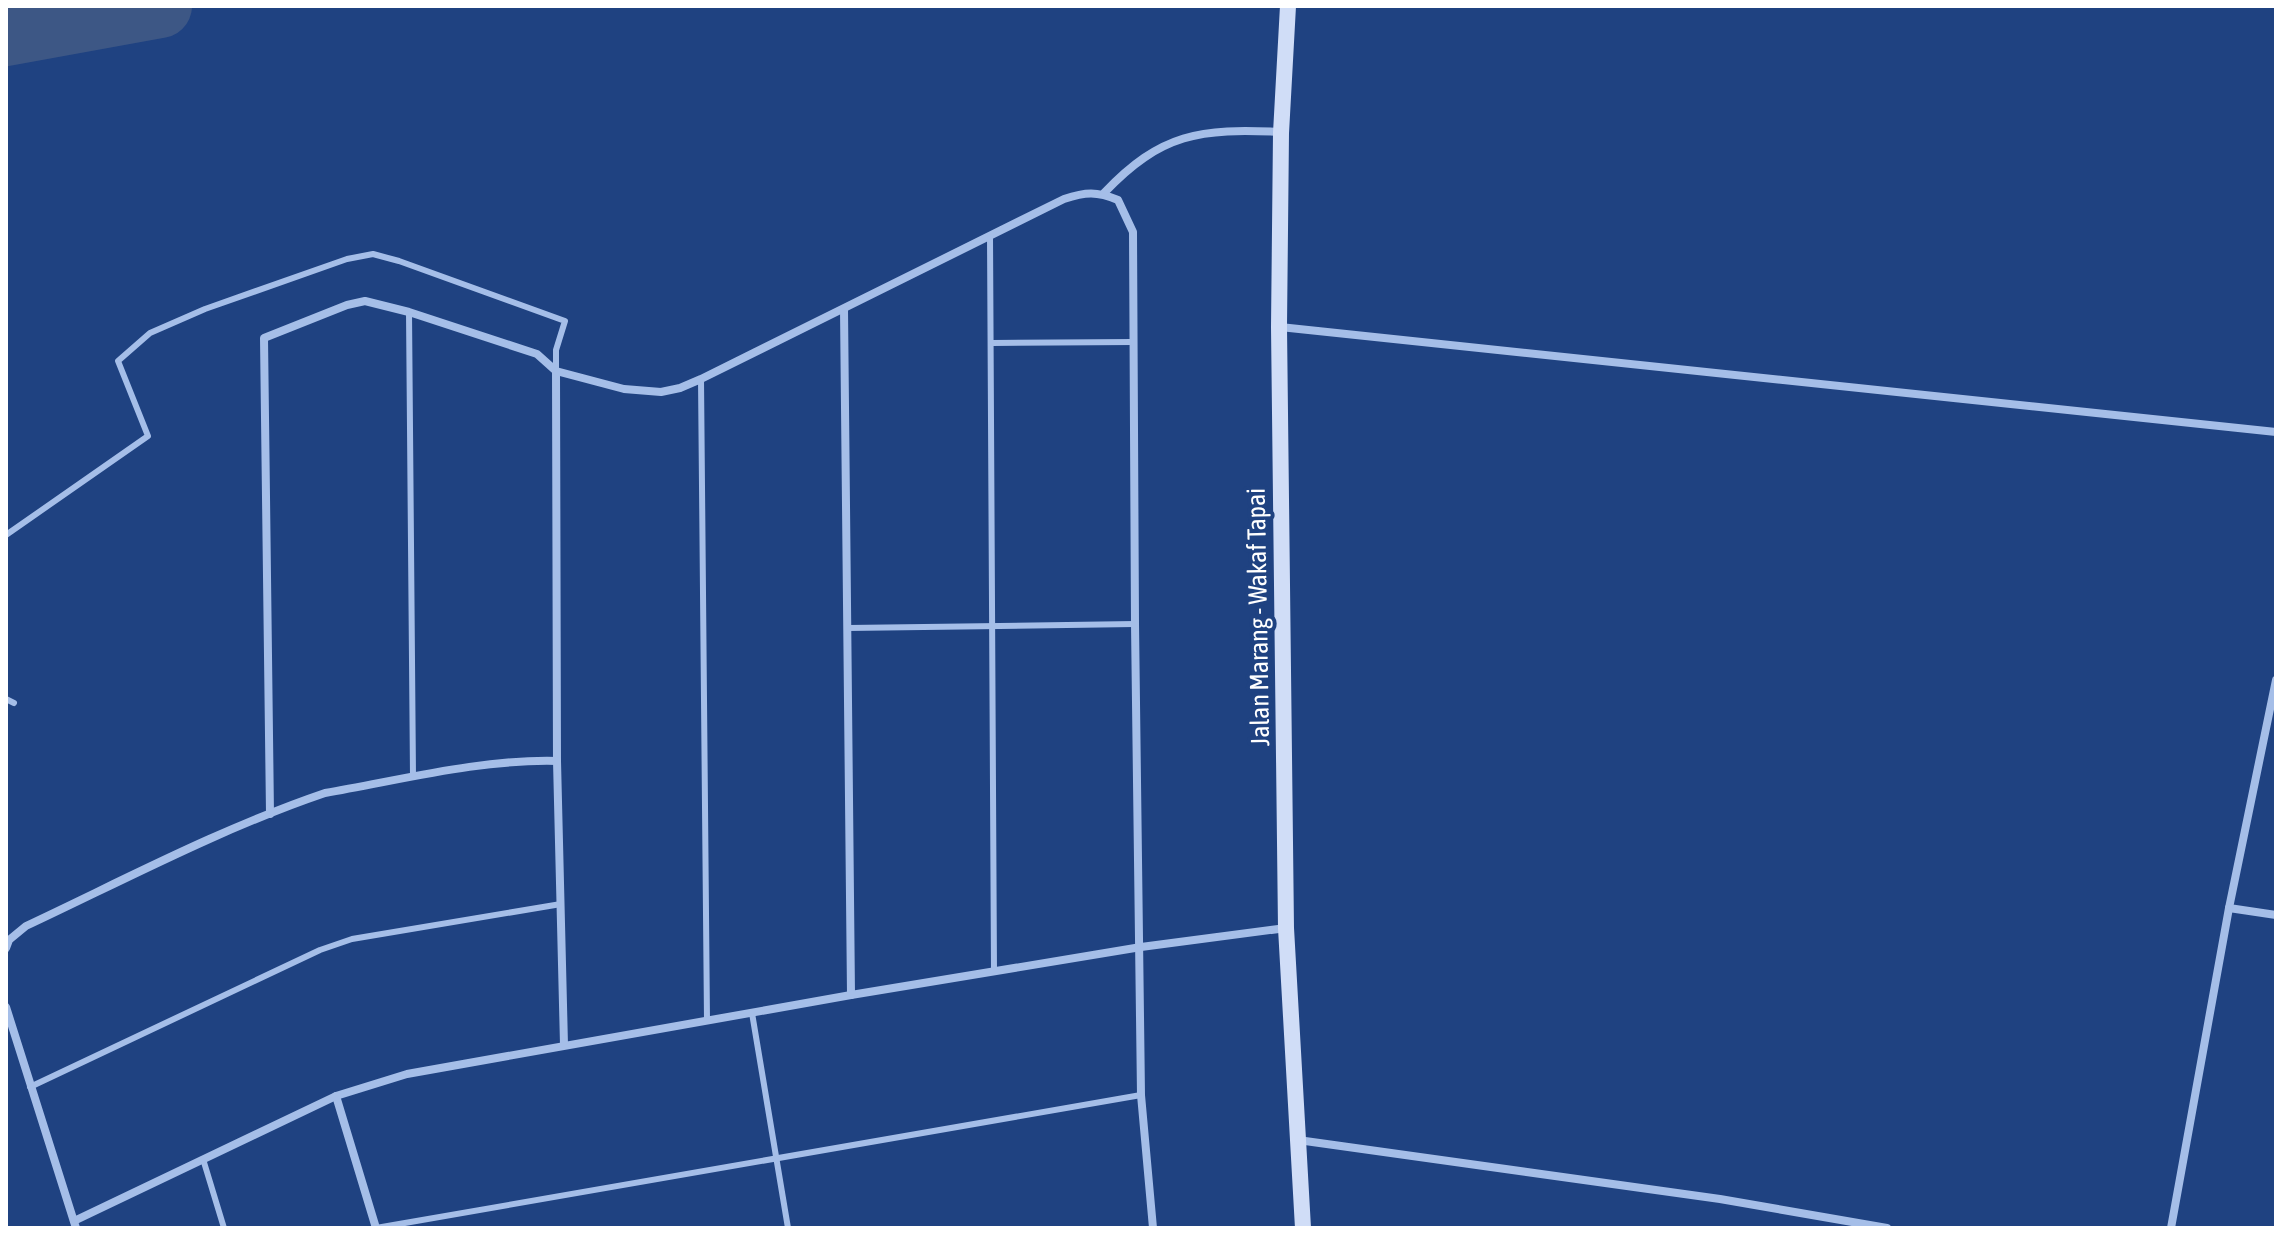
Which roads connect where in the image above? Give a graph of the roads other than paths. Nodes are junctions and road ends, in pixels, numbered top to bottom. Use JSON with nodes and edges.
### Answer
{"nodes":[{"id":1,"x":1288,"y":6,"type":"edge"},
{"id":2,"x":1281,"y":133,"type":"junction"},
{"id":3,"x":1104,"y":193,"type":"junction"},
{"id":4,"x":990,"y":236,"type":"junction"},
{"id":5,"x":844,"y":309,"type":"junction"},
{"id":6,"x":409,"y":312,"type":"junction"},
{"id":7,"x":1279,"y":327,"type":"junction"},
{"id":8,"x":1133,"y":342,"type":"junction"},
{"id":9,"x":992,"y":343,"type":"junction"},
{"id":10,"x":556,"y":371,"type":"junction"},
{"id":11,"x":701,"y":379,"type":"junction"},
{"id":12,"x":2276,"y":432,"type":"edge"},
{"id":13,"x":6,"y":535,"type":"edge"},
{"id":14,"x":1135,"y":624,"type":"junction"},
{"id":15,"x":992,"y":627,"type":"junction"},
{"id":16,"x":848,"y":628,"type":"junction"},
{"id":17,"x":2276,"y":680,"type":"edge"},
{"id":18,"x":6,"y":699,"type":"edge"},
{"id":19,"x":14,"y":703,"type":"dead end"},
{"id":20,"x":557,"y":761,"type":"junction"},
{"id":21,"x":413,"y":777,"type":"junction"},
{"id":22,"x":270,"y":814,"type":"junction"},
{"id":23,"x":561,"y":904,"type":"junction"},
{"id":24,"x":2229,"y":908,"type":"junction"},
{"id":25,"x":2276,"y":915,"type":"edge"},
{"id":26,"x":1286,"y":928,"type":"junction"},
{"id":27,"x":1141,"y":947,"type":"junction"},
{"id":28,"x":6,"y":948,"type":"edge"},
{"id":29,"x":994,"y":972,"type":"junction"},
{"id":30,"x":851,"y":995,"type":"junction"},
{"id":31,"x":6,"y":1007,"type":"edge"},
{"id":32,"x":752,"y":1013,"type":"junction"},
{"id":33,"x":707,"y":1020,"type":"junction"},
{"id":34,"x":564,"y":1045,"type":"junction"},
{"id":35,"x":30,"y":1087,"type":"junction"},
{"id":36,"x":1141,"y":1095,"type":"junction"},
{"id":37,"x":336,"y":1096,"type":"junction"},
{"id":38,"x":1298,"y":1140,"type":"junction"},
{"id":39,"x":776,"y":1157,"type":"junction"},
{"id":40,"x":203,"y":1159,"type":"junction"},
{"id":41,"x":75,"y":1224,"type":"edge"},
{"id":42,"x":224,"y":1228,"type":"edge"},
{"id":43,"x":376,"y":1228,"type":"edge"},
{"id":44,"x":788,"y":1228,"type":"edge"},
{"id":45,"x":1153,"y":1228,"type":"edge"},
{"id":46,"x":1303,"y":1228,"type":"edge"},
{"id":47,"x":1887,"y":1228,"type":"edge"},
{"id":48,"x":2171,"y":1228,"type":"edge"}],
"edges":[{"from":1,"to":2,"type":"main road","name":"Jalan Marang - Wakaf Tapai"},
{"from":2,"to":3,"type":"street"},
{"from":2,"to":7,"type":"main road","name":"Jalan Marang - Wakaf Tapai"},
{"from":3,"to":4,"type":"street"},
{"from":3,"to":8,"type":"street"},
{"from":4,"to":5,"type":"street"},
{"from":4,"to":9,"type":"lane"},
{"from":5,"to":11,"type":"street"},
{"from":5,"to":16,"type":"street"},
{"from":6,"to":10,"type":"street"},
{"from":6,"to":21,"type":"lane"},
{"from":6,"to":22,"type":"street"},
{"from":7,"to":12,"type":"street"},
{"from":7,"to":26,"type":"main road","name":"Jalan Marang - Wakaf Tapai"},
{"from":8,"to":9,"type":"lane"},
{"from":8,"to":14,"type":"street"},
{"from":9,"to":15,"type":"lane"},
{"from":10,"to":11,"type":"street"},
{"from":10,"to":13,"type":"lane"},
{"from":10,"to":20,"type":"street"},
{"from":11,"to":33,"type":"lane"},
{"from":14,"to":15,"type":"lane"},
{"from":14,"to":27,"type":"street"},
{"from":15,"to":16,"type":"lane"},
{"from":15,"to":29,"type":"lane"},
{"from":16,"to":30,"type":"street"},
{"from":17,"to":24,"type":"street"},
{"from":18,"to":19,"type":"lane"},
{"from":20,"to":21,"type":"street"},
{"from":20,"to":23,"type":"street"},
{"from":21,"to":22,"type":"street"},
{"from":22,"to":28,"type":"street"},
{"from":23,"to":34,"type":"street"},
{"from":23,"to":35,"type":"lane"},
{"from":24,"to":25,"type":"street"},
{"from":24,"to":48,"type":"street"},
{"from":26,"to":27,"type":"street"},
{"from":26,"to":38,"type":"main road","name":"Jalan Marang - Wakaf Tapai"},
{"from":27,"to":29,"type":"street"},
{"from":27,"to":36,"type":"street"},
{"from":29,"to":30,"type":"street"},
{"from":30,"to":32,"type":"street"},
{"from":31,"to":35,"type":"street"},
{"from":32,"to":33,"type":"street"},
{"from":32,"to":39,"type":"lane"},
{"from":33,"to":34,"type":"street"},
{"from":34,"to":37,"type":"street"},
{"from":35,"to":41,"type":"street"},
{"from":36,"to":39,"type":"lane"},
{"from":36,"to":45,"type":"street"},
{"from":37,"to":40,"type":"street"},
{"from":37,"to":43,"type":"street"},
{"from":38,"to":46,"type":"main road","name":"Jalan Marang - Wakaf Tapai"},
{"from":38,"to":47,"type":"street"},
{"from":39,"to":43,"type":"lane"},
{"from":39,"to":44,"type":"lane"},
{"from":40,"to":41,"type":"street"},
{"from":40,"to":42,"type":"lane"}]}
